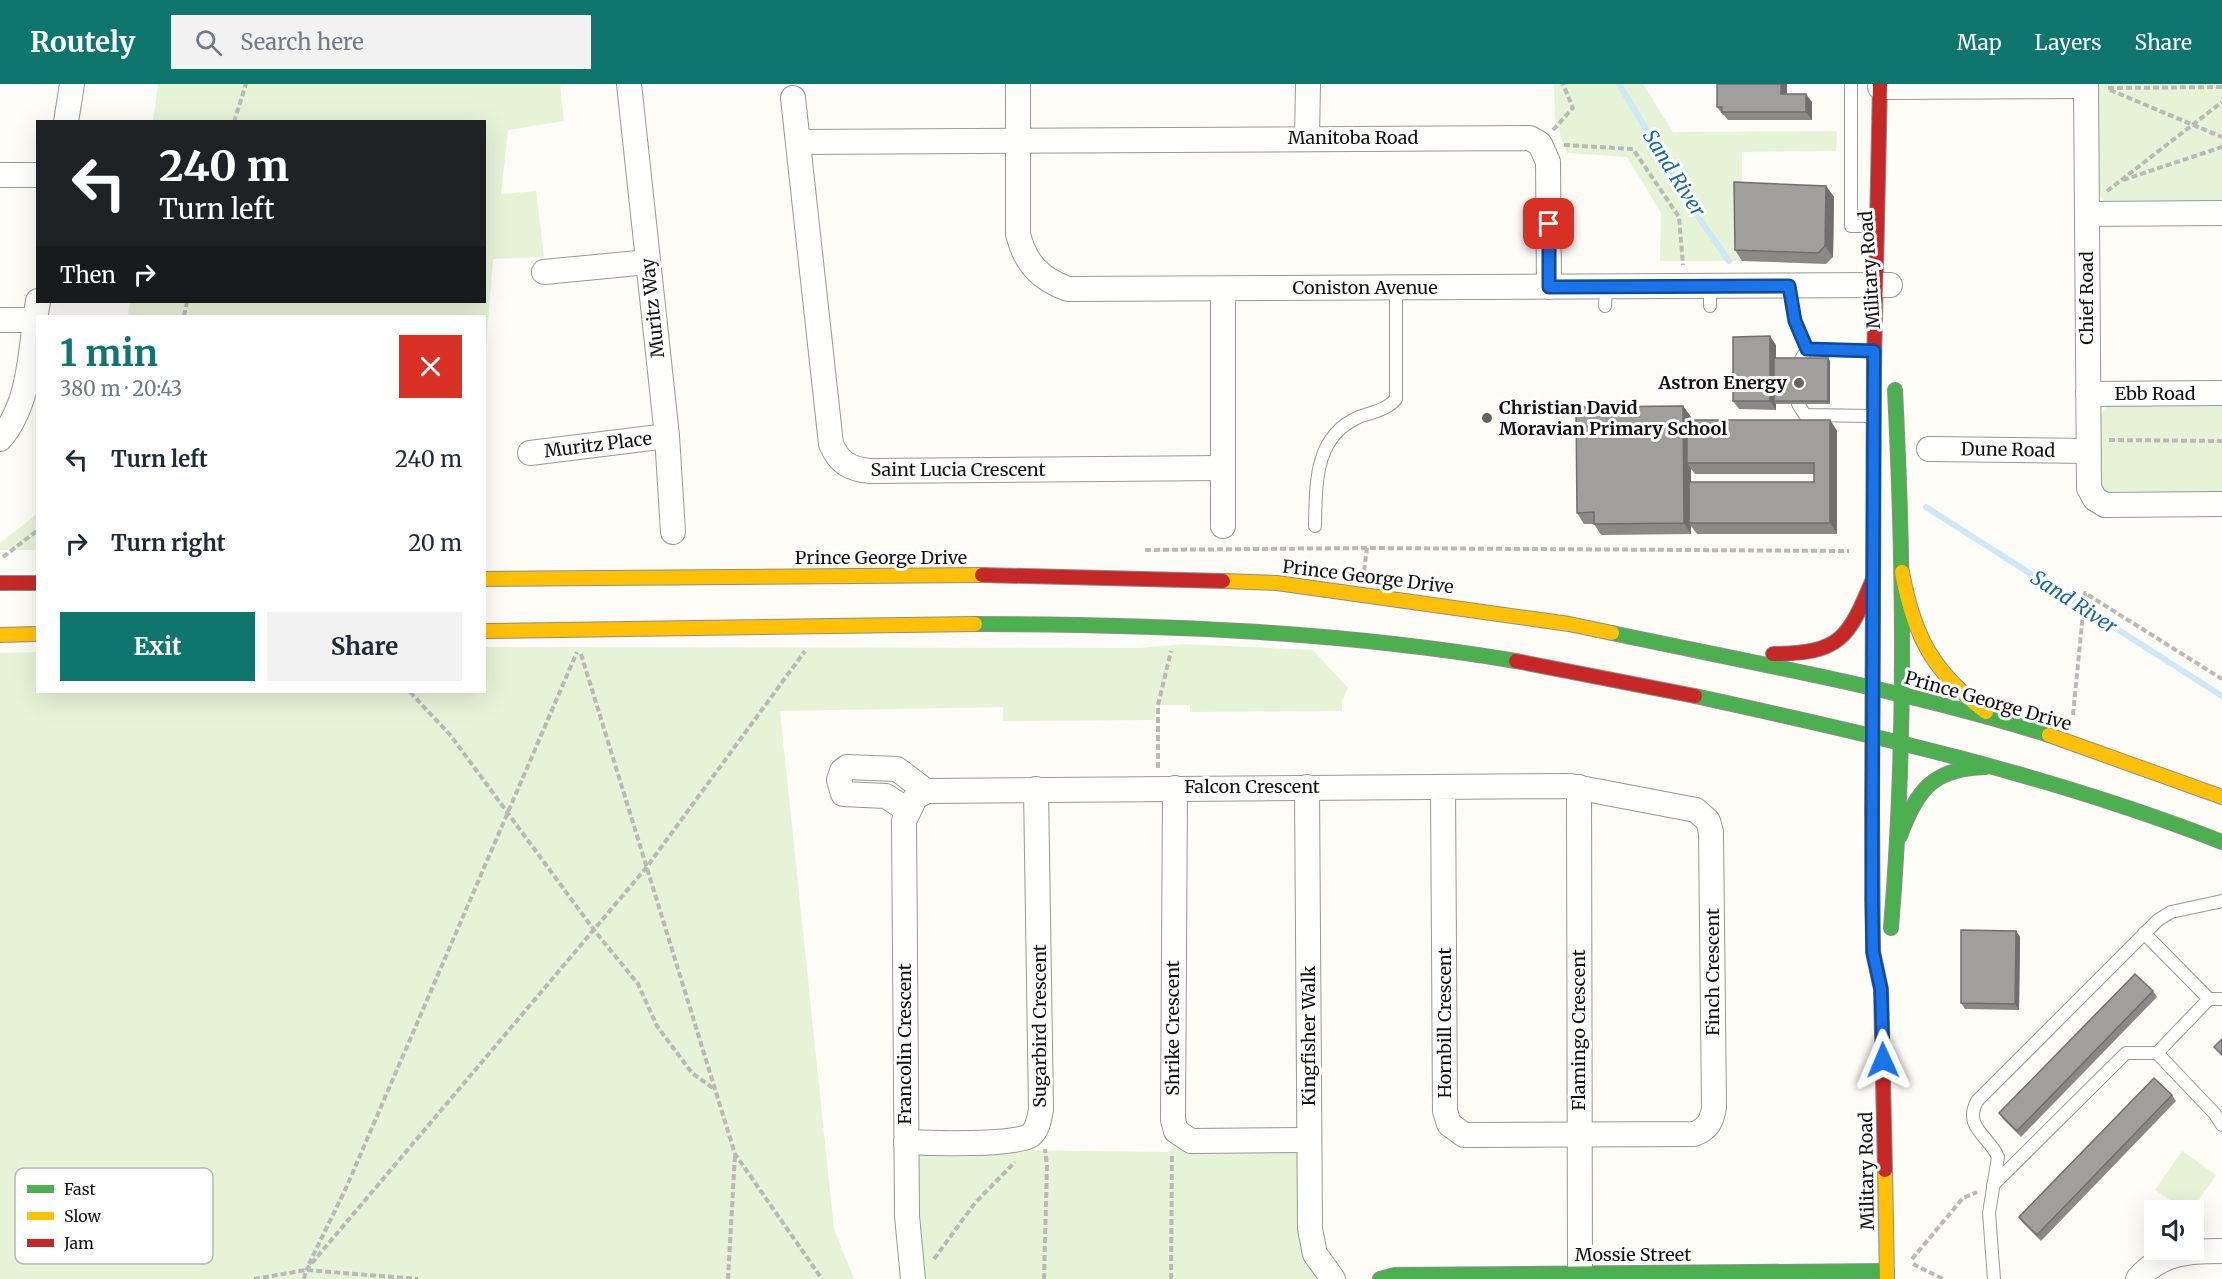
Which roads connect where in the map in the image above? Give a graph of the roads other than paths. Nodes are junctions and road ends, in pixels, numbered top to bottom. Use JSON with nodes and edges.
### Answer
{"nodes":[{"id":1,"x":72,"y":84,"type":"edge"},
{"id":2,"x":629,"y":84,"type":"edge"},
{"id":3,"x":1018,"y":84,"type":"edge"},
{"id":4,"x":1308,"y":84,"type":"edge"},
{"id":5,"x":1851,"y":84,"type":"edge"},
{"id":6,"x":2086,"y":85,"type":"edge"},
{"id":7,"x":1880,"y":86,"type":"edge"},
{"id":8,"x":793,"y":98,"type":"dead end"},
{"id":9,"x":66,"y":120,"type":"edge"},
{"id":10,"x":1307,"y":138,"type":"junction"},
{"id":11,"x":1018,"y":139,"type":"junction"},
{"id":12,"x":798,"y":142,"type":"junction"},
{"id":13,"x":1880,"y":159,"type":"junction"},
{"id":14,"x":0,"y":175,"type":"edge"},
{"id":15,"x":36,"y":175,"type":"edge"},
{"id":16,"x":2222,"y":213,"type":"edge"},
{"id":17,"x":2087,"y":214,"type":"junction"},
{"id":18,"x":1877,"y":226,"type":"junction"},
{"id":19,"x":648,"y":262,"type":"junction"},
{"id":20,"x":544,"y":272,"type":"dead end"},
{"id":21,"x":1789,"y":286,"type":"junction"},
{"id":22,"x":1549,"y":287,"type":"junction"},
{"id":23,"x":1396,"y":288,"type":"junction"},
{"id":24,"x":1222,"y":289,"type":"junction"},
{"id":25,"x":1885,"y":289,"type":"junction"},
{"id":26,"x":36,"y":310,"type":"edge"},
{"id":27,"x":0,"y":320,"type":"edge"},
{"id":28,"x":1807,"y":349,"type":"junction"},
{"id":29,"x":1874,"y":351,"type":"junction"},
{"id":30,"x":1800,"y":361,"type":"edge"},
{"id":31,"x":1894,"y":373,"type":"dead end"},
{"id":32,"x":2222,"y":393,"type":"edge"},
{"id":33,"x":2088,"y":394,"type":"junction"},
{"id":34,"x":1798,"y":404,"type":"edge"},
{"id":35,"x":1874,"y":416,"type":"junction"},
{"id":36,"x":667,"y":436,"type":"junction"},
{"id":37,"x":0,"y":439,"type":"edge"},
{"id":38,"x":1929,"y":449,"type":"dead end"},
{"id":39,"x":2088,"y":451,"type":"junction"},
{"id":40,"x":530,"y":453,"type":"dead end"},
{"id":41,"x":1222,"y":468,"type":"junction"},
{"id":42,"x":2222,"y":504,"type":"edge"},
{"id":43,"x":1223,"y":526,"type":"dead end"},
{"id":44,"x":1315,"y":526,"type":"dead end"},
{"id":45,"x":673,"y":532,"type":"dead end"},
{"id":46,"x":1902,"y":572,"type":"junction"},
{"id":47,"x":486,"y":579,"type":"edge"},
{"id":48,"x":1873,"y":579,"type":"junction"},
{"id":49,"x":0,"y":583,"type":"edge"},
{"id":50,"x":36,"y":583,"type":"edge"},
{"id":51,"x":486,"y":631,"type":"edge"},
{"id":52,"x":36,"y":634,"type":"edge"},
{"id":53,"x":0,"y":635,"type":"edge"},
{"id":54,"x":1687,"y":647,"type":"junction"},
{"id":55,"x":1872,"y":688,"type":"junction"},
{"id":56,"x":1902,"y":695,"type":"junction"},
{"id":57,"x":1995,"y":718,"type":"junction"},
{"id":58,"x":1873,"y":734,"type":"junction"},
{"id":59,"x":1903,"y":740,"type":"junction"},
{"id":60,"x":2017,"y":770,"type":"junction"},
{"id":61,"x":1307,"y":787,"type":"junction"},
{"id":62,"x":1443,"y":787,"type":"junction"},
{"id":63,"x":1579,"y":787,"type":"junction"},
{"id":64,"x":1167,"y":788,"type":"junction"},
{"id":65,"x":1036,"y":789,"type":"junction"},
{"id":66,"x":926,"y":791,"type":"junction"},
{"id":67,"x":2222,"y":797,"type":"edge"},
{"id":68,"x":908,"y":810,"type":"junction"},
{"id":69,"x":1900,"y":836,"type":"junction"},
{"id":70,"x":2222,"y":842,"type":"edge"},
{"id":71,"x":2222,"y":902,"type":"edge"},
{"id":72,"x":2144,"y":933,"type":"junction"},
{"id":73,"x":1881,"y":989,"type":"junction"},
{"id":74,"x":2209,"y":999,"type":"junction"},
{"id":75,"x":2222,"y":999,"type":"edge"},
{"id":76,"x":2157,"y":1053,"type":"junction"},
{"id":77,"x":2222,"y":1125,"type":"edge"},
{"id":78,"x":1579,"y":1136,"type":"junction"},
{"id":79,"x":1309,"y":1140,"type":"junction"},
{"id":80,"x":906,"y":1142,"type":"junction"},
{"id":81,"x":1992,"y":1186,"type":"junction"},
{"id":82,"x":2222,"y":1251,"type":"edge"},
{"id":83,"x":1887,"y":1275,"type":"edge"},
{"id":84,"x":1580,"y":1276,"type":"edge"},
{"id":85,"x":913,"y":1279,"type":"edge"},
{"id":86,"x":1333,"y":1279,"type":"edge"},
{"id":87,"x":1380,"y":1279,"type":"edge"},
{"id":88,"x":1994,"y":1279,"type":"edge"},
{"id":89,"x":2138,"y":1279,"type":"edge"}],
"edges":[{"from":1,"to":9,"type":"street"},
{"from":2,"to":19,"type":"street","name":"Muritz Way"},
{"from":3,"to":11,"type":"street","name":"Coniston Avenue"},
{"from":4,"to":10,"type":"street"},
{"from":5,"to":18,"type":"lane"},
{"from":6,"to":7,"type":"street"},
{"from":6,"to":17,"type":"street","name":"Chief Road"},
{"from":7,"to":13,"type":"main road","name":"Military Road"},
{"from":8,"to":12,"type":"street","name":"Saint Lucia Crescent"},
{"from":10,"to":11,"type":"street","name":"Manitoba Road"},
{"from":10,"to":22,"type":"street","name":"Manitoba Road"},
{"from":11,"to":12,"type":"street"},
{"from":11,"to":24,"type":"street","name":"Coniston Avenue"},
{"from":12,"to":41,"type":"street","name":"Saint Lucia Crescent"},
{"from":13,"to":18,"type":"main road","name":"Military Road"},
{"from":13,"to":25,"type":"main road","name":"Military Road"},
{"from":14,"to":15,"type":"street"},
{"from":16,"to":17,"type":"street"},
{"from":17,"to":33,"type":"street","name":"Chief Road"},
{"from":18,"to":25,"type":"main road","name":"Military Road"},
{"from":19,"to":20,"type":"street"},
{"from":19,"to":36,"type":"street","name":"Muritz Way"},
{"from":21,"to":22,"type":"street","name":"Coniston Avenue"},
{"from":21,"to":25,"type":"street","name":"Coniston Avenue"},
{"from":21,"to":28,"type":"lane"},
{"from":22,"to":23,"type":"street","name":"Coniston Avenue"},
{"from":23,"to":24,"type":"street","name":"Coniston Avenue"},
{"from":23,"to":44,"type":"lane"},
{"from":24,"to":41,"type":"street"},
{"from":25,"to":29,"type":"main road","name":"Military Road"},
{"from":26,"to":27,"type":"street"},
{"from":26,"to":37,"type":"street"},
{"from":28,"to":29,"type":"lane"},
{"from":28,"to":30,"type":"lane"},
{"from":29,"to":35,"type":"main road","name":"Military Road"},
{"from":31,"to":46,"type":"main road","name":"Military Road"},
{"from":32,"to":33,"type":"street","name":"Ebb Road"},
{"from":33,"to":39,"type":"street","name":"Chief Road"},
{"from":34,"to":35,"type":"lane"},
{"from":35,"to":48,"type":"main road","name":"Military Road"},
{"from":36,"to":40,"type":"street","name":"Muritz Place"},
{"from":36,"to":45,"type":"street","name":"Muritz Way"},
{"from":38,"to":39,"type":"street","name":"Dune Road"},
{"from":39,"to":42,"type":"street","name":"Chief Road"},
{"from":41,"to":43,"type":"street"},
{"from":46,"to":56,"type":"main road","name":"Military Road"},
{"from":46,"to":57,"type":"main road"},
{"from":47,"to":54,"type":"main road","name":"Prince George Drive"},
{"from":48,"to":54,"type":"main road"},
{"from":48,"to":55,"type":"main road","name":"Military Road"},
{"from":49,"to":50,"type":"main road"},
{"from":51,"to":58,"type":"main road"},
{"from":52,"to":53,"type":"main road"},
{"from":54,"to":55,"type":"main road","name":"Prince George Drive"},
{"from":55,"to":56,"type":"main road","name":"Prince George Drive"},
{"from":55,"to":58,"type":"main road","name":"Military Road"},
{"from":56,"to":57,"type":"main road","name":"Prince George Drive"},
{"from":56,"to":59,"type":"main road","name":"Military Road"},
{"from":57,"to":67,"type":"main road","name":"Prince George Drive"},
{"from":58,"to":59,"type":"main road"},
{"from":58,"to":73,"type":"main road","name":"Military Road"},
{"from":59,"to":60,"type":"main road"},
{"from":59,"to":69,"type":"main road","name":"Military Road"},
{"from":60,"to":69,"type":"main road"},
{"from":60,"to":70,"type":"main road"},
{"from":61,"to":62,"type":"street","name":"Falcon Crescent"},
{"from":61,"to":64,"type":"street","name":"Falcon Crescent"},
{"from":61,"to":79,"type":"street","name":"Kingfisher Walk"},
{"from":62,"to":63,"type":"street","name":"Falcon Crescent"},
{"from":62,"to":78,"type":"street","name":"Hornbill Crescent"},
{"from":63,"to":78,"type":"street","name":"Flamingo Crescent"},
{"from":63,"to":78,"type":"street","name":"Finch Crescent"},
{"from":64,"to":65,"type":"street","name":"Falcon Crescent"},
{"from":64,"to":79,"type":"street","name":"Shrike Crescent"},
{"from":65,"to":66,"type":"street","name":"Falcon Crescent"},
{"from":65,"to":80,"type":"street","name":"Sugarbird Crescent"},
{"from":66,"to":68,"type":"street"},
{"from":66,"to":68,"type":"street"},
{"from":68,"to":80,"type":"street","name":"Francolin Crescent"},
{"from":69,"to":73,"type":"main road","name":"Military Road"},
{"from":71,"to":72,"type":"lane"},
{"from":72,"to":74,"type":"lane"},
{"from":72,"to":81,"type":"lane"},
{"from":73,"to":83,"type":"main road","name":"Military Road"},
{"from":74,"to":75,"type":"lane"},
{"from":74,"to":76,"type":"lane"},
{"from":76,"to":77,"type":"lane"},
{"from":76,"to":81,"type":"lane"},
{"from":78,"to":84,"type":"street","name":"Flamingo Crescent"},
{"from":79,"to":86,"type":"street","name":"Kingfisher Walk"},
{"from":80,"to":85,"type":"street","name":"Francolin Crescent"},
{"from":81,"to":88,"type":"lane"},
{"from":82,"to":89,"type":"street"},
{"from":83,"to":84,"type":"main road","name":"Mossie Street"},
{"from":84,"to":87,"type":"main road","name":"Mossie Street"}]}
